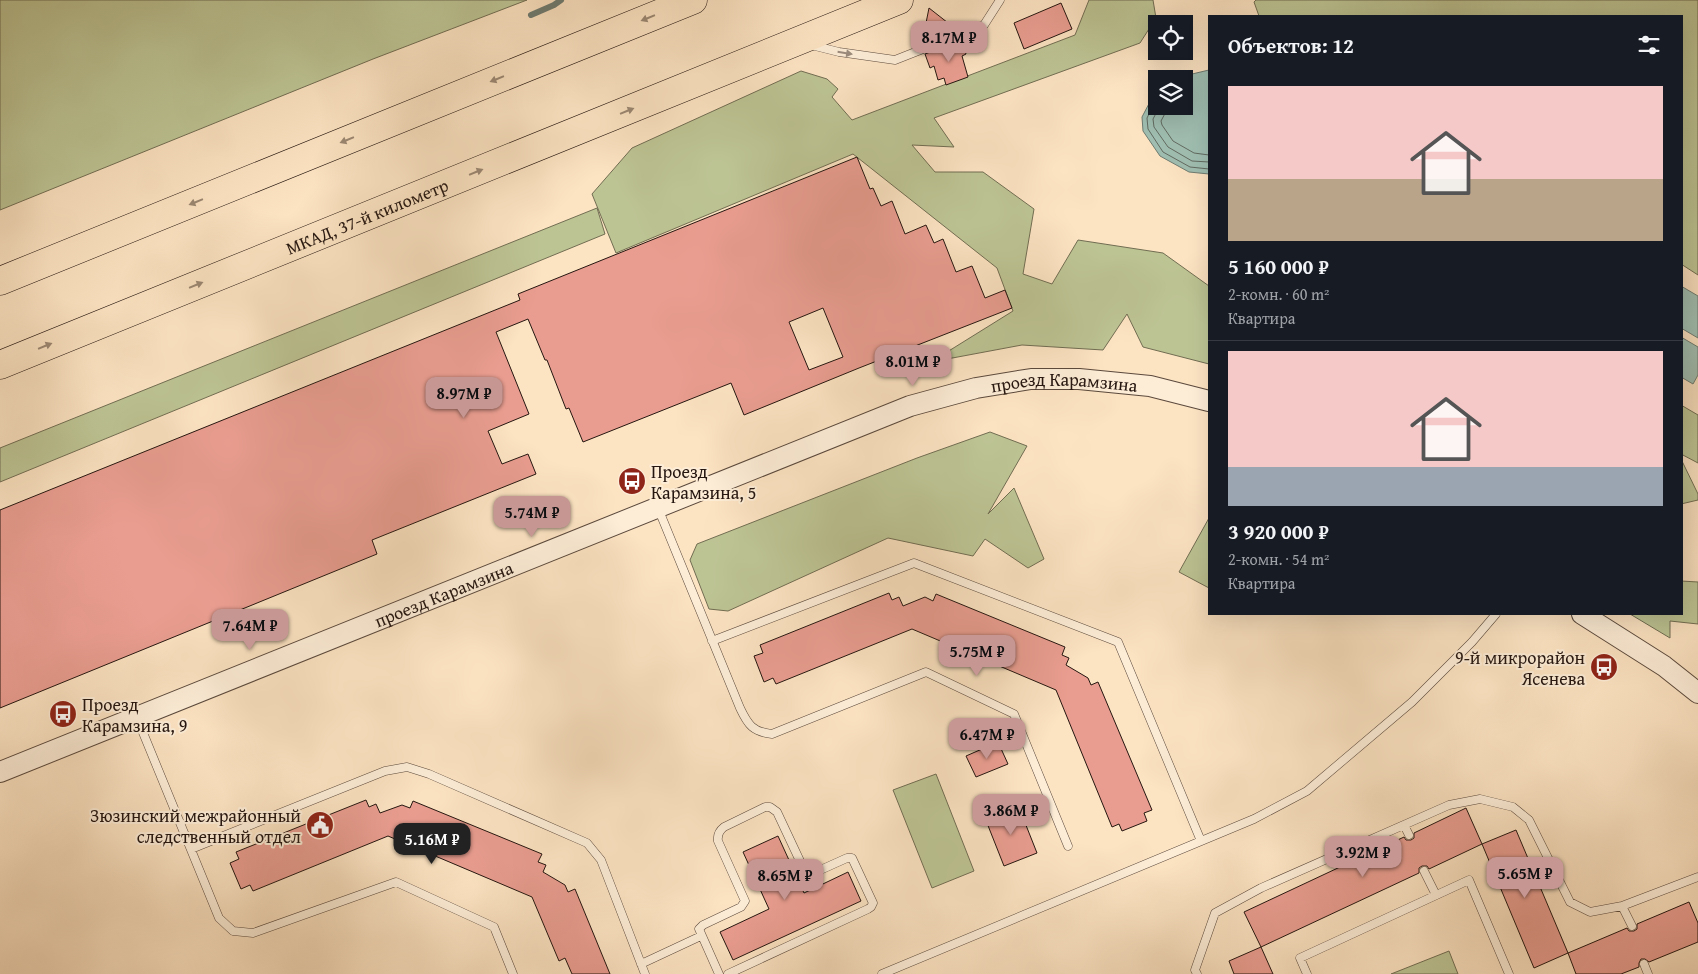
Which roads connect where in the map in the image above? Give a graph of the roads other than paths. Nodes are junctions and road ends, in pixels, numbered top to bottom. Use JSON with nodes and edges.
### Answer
{"nodes":[{"id":1,"x":693,"y":0,"type":"edge"},
{"id":2,"x":899,"y":0,"type":"edge"},
{"id":3,"x":1000,"y":0,"type":"edge"},
{"id":4,"x":797,"y":41,"type":"junction"},
{"id":5,"x":0,"y":281,"type":"edge"},
{"id":6,"x":0,"y":365,"type":"edge"},
{"id":7,"x":1208,"y":401,"type":"edge"},
{"id":8,"x":658,"y":506,"type":"junction"},
{"id":9,"x":1495,"y":615,"type":"edge"},
{"id":10,"x":1584,"y":615,"type":"edge"},
{"id":11,"x":712,"y":641,"type":"junction"},
{"id":12,"x":1698,"y":694,"type":"edge"},
{"id":13,"x":137,"y":716,"type":"junction"},
{"id":14,"x":0,"y":772,"type":"edge"},
{"id":15,"x":1404,"y":825,"type":"junction"},
{"id":16,"x":1409,"y":835,"type":"dead end"},
{"id":17,"x":1201,"y":841,"type":"junction"},
{"id":18,"x":1068,"y":846,"type":"dead end"},
{"id":19,"x":191,"y":849,"type":"junction"},
{"id":20,"x":1424,"y":871,"type":"dead end"},
{"id":21,"x":1698,"y":877,"type":"edge"},
{"id":22,"x":1436,"y":895,"type":"junction"},
{"id":23,"x":1622,"y":906,"type":"junction"},
{"id":24,"x":1632,"y":926,"type":"dead end"},
{"id":25,"x":701,"y":936,"type":"junction"},
{"id":26,"x":641,"y":964,"type":"junction"},
{"id":27,"x":1644,"y":964,"type":"dead end"},
{"id":28,"x":513,"y":974,"type":"edge"},
{"id":29,"x":645,"y":974,"type":"edge"},
{"id":30,"x":719,"y":974,"type":"edge"},
{"id":31,"x":728,"y":974,"type":"edge"},
{"id":32,"x":882,"y":974,"type":"edge"},
{"id":33,"x":1197,"y":974,"type":"edge"},
{"id":34,"x":1307,"y":974,"type":"edge"},
{"id":35,"x":1509,"y":974,"type":"edge"},
{"id":36,"x":1648,"y":974,"type":"edge"}],
"edges":[{"from":1,"to":5,"type":"highway","one_way":true},
{"from":2,"to":4,"type":"highway","name":"МКАД, 37-й километр"},
{"from":4,"to":3,"type":"lane","one_way":true},
{"from":6,"to":4,"type":"highway","name":"МКАД, 37-й километр","one_way":true},
{"from":7,"to":8,"type":"street","name":"проезд Карамзина"},
{"from":8,"to":11,"type":"lane"},
{"from":8,"to":13,"type":"street","name":"проезд Карамзина"},
{"from":9,"to":17,"type":"lane"},
{"from":10,"to":12,"type":"street"},
{"from":11,"to":17,"type":"lane"},
{"from":11,"to":18,"type":"lane"},
{"from":13,"to":14,"type":"street","name":"проезд Карамзина"},
{"from":13,"to":19,"type":"lane"},
{"from":15,"to":16,"type":"lane"},
{"from":15,"to":23,"type":"lane"},
{"from":15,"to":33,"type":"lane"},
{"from":17,"to":32,"type":"lane"},
{"from":19,"to":26,"type":"lane"},
{"from":19,"to":28,"type":"lane"},
{"from":20,"to":22,"type":"lane"},
{"from":21,"to":23,"type":"lane"},
{"from":22,"to":34,"type":"lane"},
{"from":22,"to":35,"type":"lane"},
{"from":23,"to":24,"type":"lane"},
{"from":25,"to":26,"type":"lane"},
{"from":25,"to":30,"type":"lane"},
{"from":25,"to":31,"type":"lane"},
{"from":26,"to":29,"type":"lane"},
{"from":27,"to":36,"type":"lane"}]}
